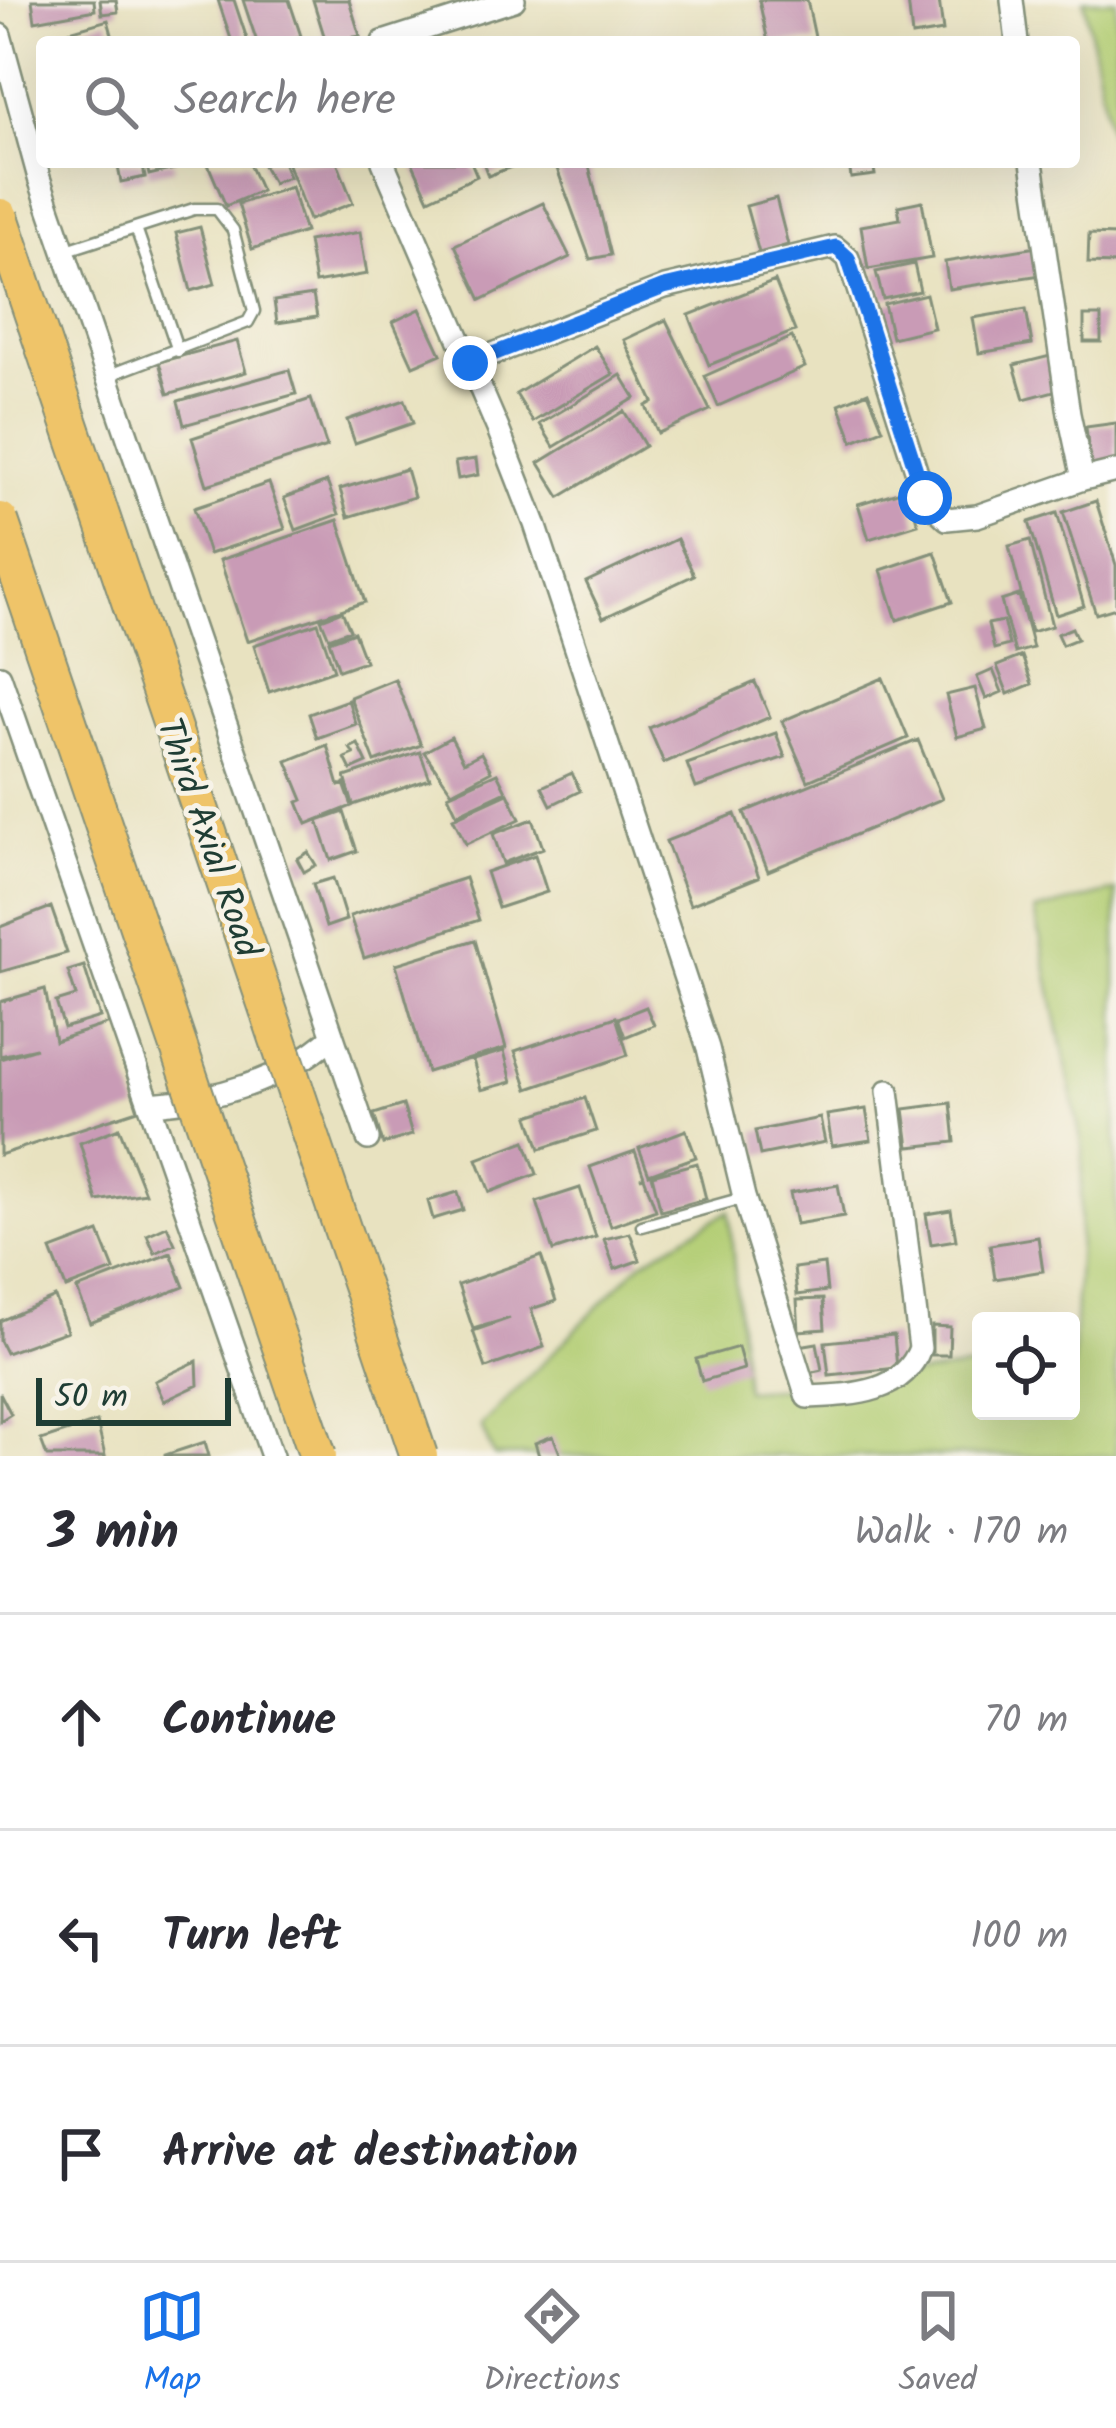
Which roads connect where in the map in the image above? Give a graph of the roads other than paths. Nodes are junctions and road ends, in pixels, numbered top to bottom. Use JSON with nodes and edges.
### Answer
{"nodes":[{"id":1,"x":514,"y":0,"type":"edge"},
{"id":2,"x":1012,"y":0,"type":"edge"},
{"id":3,"x":0,"y":35,"type":"edge"},
{"id":4,"x":402,"y":36,"type":"edge"},
{"id":5,"x":1016,"y":36,"type":"edge"},
{"id":6,"x":34,"y":132,"type":"edge"},
{"id":7,"x":43,"y":168,"type":"edge"},
{"id":8,"x":385,"y":168,"type":"edge"},
{"id":9,"x":1033,"y":168,"type":"edge"},
{"id":10,"x":0,"y":217,"type":"edge"},
{"id":11,"x":136,"y":228,"type":"junction"},
{"id":12,"x":64,"y":250,"type":"junction"},
{"id":13,"x":178,"y":351,"type":"junction"},
{"id":14,"x":470,"y":363,"type":"junction"},
{"id":15,"x":107,"y":376,"type":"junction"},
{"id":16,"x":1116,"y":471,"type":"edge"},
{"id":17,"x":1083,"y":478,"type":"junction"},
{"id":18,"x":0,"y":521,"type":"edge"},
{"id":19,"x":0,"y":676,"type":"edge"},
{"id":20,"x":332,"y":1037,"type":"junction"},
{"id":21,"x":888,"y":1091,"type":"dead end"},
{"id":22,"x":149,"y":1104,"type":"junction"},
{"id":23,"x":368,"y":1139,"type":"dead end"},
{"id":24,"x":744,"y":1197,"type":"junction"},
{"id":25,"x":642,"y":1226,"type":"dead end"},
{"id":26,"x":272,"y":1456,"type":"edge"},
{"id":27,"x":318,"y":1456,"type":"edge"},
{"id":28,"x":419,"y":1456,"type":"edge"}],
"edges":[{"from":1,"to":4,"type":"street"},
{"from":2,"to":5,"type":"street"},
{"from":3,"to":6,"type":"street"},
{"from":7,"to":12,"type":"street"},
{"from":8,"to":14,"type":"street"},
{"from":9,"to":17,"type":"street"},
{"from":10,"to":28,"type":"highway","name":"Third Axial Road","bridge":true},
{"from":11,"to":12,"type":"lane"},
{"from":11,"to":13,"type":"lane"},
{"from":11,"to":13,"type":"lane"},
{"from":12,"to":15,"type":"street"},
{"from":13,"to":15,"type":"lane"},
{"from":14,"to":17,"type":"street"},
{"from":14,"to":24,"type":"street"},
{"from":15,"to":20,"type":"street"},
{"from":16,"to":17,"type":"street"},
{"from":18,"to":27,"type":"highway","bridge":true},
{"from":19,"to":22,"type":"street"},
{"from":20,"to":22,"type":"street"},
{"from":20,"to":23,"type":"street"},
{"from":21,"to":24,"type":"street"},
{"from":22,"to":26,"type":"street"},
{"from":24,"to":25,"type":"lane"}]}
